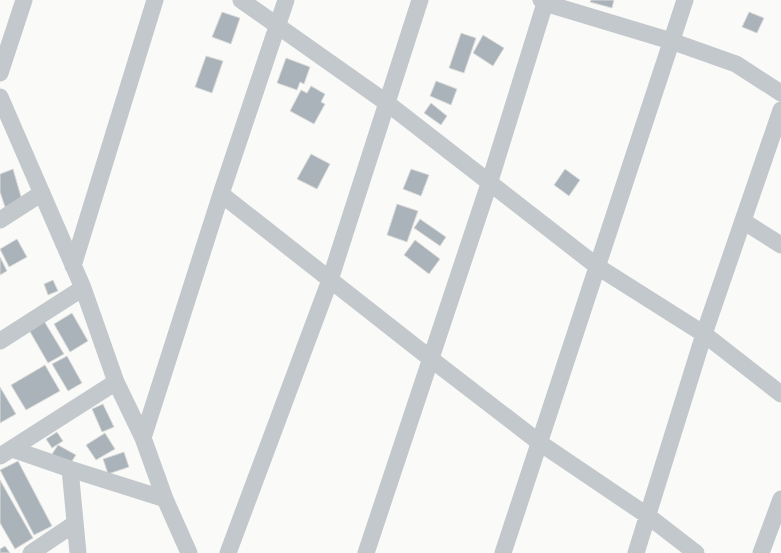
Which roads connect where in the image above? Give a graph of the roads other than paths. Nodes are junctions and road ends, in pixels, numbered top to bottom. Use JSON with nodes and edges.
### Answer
{"nodes":[{"id":1,"x":24,"y":0,"type":"edge"},
{"id":2,"x":155,"y":0,"type":"edge"},
{"id":3,"x":242,"y":0,"type":"edge"},
{"id":4,"x":286,"y":0,"type":"edge"},
{"id":5,"x":420,"y":0,"type":"edge"},
{"id":6,"x":685,"y":0,"type":"edge"},
{"id":7,"x":544,"y":1,"type":"edge"},
{"id":8,"x":277,"y":26,"type":"junction"},
{"id":9,"x":670,"y":41,"type":"junction"},
{"id":10,"x":0,"y":73,"type":"edge"},
{"id":11,"x":781,"y":92,"type":"edge"},
{"id":12,"x":0,"y":97,"type":"edge"},
{"id":13,"x":387,"y":103,"type":"junction"},
{"id":14,"x":781,"y":110,"type":"edge"},
{"id":15,"x":489,"y":184,"type":"junction"},
{"id":16,"x":42,"y":192,"type":"junction"},
{"id":17,"x":221,"y":194,"type":"junction"},
{"id":18,"x":0,"y":220,"type":"edge"},
{"id":19,"x":743,"y":221,"type":"junction"},
{"id":20,"x":781,"y":245,"type":"edge"},
{"id":21,"x":74,"y":266,"type":"junction"},
{"id":22,"x":598,"y":267,"type":"junction"},
{"id":23,"x":330,"y":280,"type":"junction"},
{"id":24,"x":83,"y":288,"type":"junction"},
{"id":25,"x":704,"y":334,"type":"junction"},
{"id":26,"x":0,"y":341,"type":"edge"},
{"id":27,"x":430,"y":359,"type":"junction"},
{"id":28,"x":116,"y":382,"type":"junction"},
{"id":29,"x":781,"y":394,"type":"edge"},
{"id":30,"x":143,"y":438,"type":"junction"},
{"id":31,"x":540,"y":443,"type":"junction"},
{"id":32,"x":6,"y":452,"type":"edge"},
{"id":33,"x":70,"y":469,"type":"junction"},
{"id":34,"x":165,"y":499,"type":"junction"},
{"id":35,"x":781,"y":499,"type":"edge"},
{"id":36,"x":648,"y":516,"type":"junction"},
{"id":37,"x":74,"y":524,"type":"junction"},
{"id":38,"x":31,"y":553,"type":"edge"},
{"id":39,"x":78,"y":553,"type":"edge"},
{"id":40,"x":189,"y":553,"type":"edge"},
{"id":41,"x":228,"y":553,"type":"edge"},
{"id":42,"x":366,"y":553,"type":"edge"},
{"id":43,"x":503,"y":553,"type":"edge"},
{"id":44,"x":636,"y":553,"type":"edge"},
{"id":45,"x":696,"y":553,"type":"edge"},
{"id":46,"x":761,"y":553,"type":"edge"}],
"edges":[{"from":1,"to":10,"type":"street"},
{"from":2,"to":21,"type":"street"},
{"from":3,"to":8,"type":"street"},
{"from":4,"to":8,"type":"street"},
{"from":5,"to":13,"type":"street"},
{"from":6,"to":9,"type":"street"},
{"from":7,"to":9,"type":"street"},
{"from":7,"to":15,"type":"street"},
{"from":8,"to":13,"type":"street"},
{"from":8,"to":17,"type":"street"},
{"from":9,"to":11,"type":"street"},
{"from":9,"to":22,"type":"street"},
{"from":12,"to":16,"type":"street"},
{"from":13,"to":15,"type":"street"},
{"from":13,"to":23,"type":"street"},
{"from":14,"to":19,"type":"street"},
{"from":15,"to":22,"type":"street"},
{"from":15,"to":27,"type":"street"},
{"from":16,"to":18,"type":"street"},
{"from":16,"to":21,"type":"street"},
{"from":17,"to":23,"type":"street"},
{"from":17,"to":30,"type":"street"},
{"from":19,"to":20,"type":"street"},
{"from":19,"to":25,"type":"street"},
{"from":21,"to":24,"type":"street"},
{"from":22,"to":25,"type":"street"},
{"from":22,"to":31,"type":"street"},
{"from":23,"to":27,"type":"street"},
{"from":23,"to":41,"type":"street"},
{"from":24,"to":26,"type":"street"},
{"from":24,"to":28,"type":"street"},
{"from":25,"to":29,"type":"street"},
{"from":25,"to":36,"type":"street"},
{"from":27,"to":31,"type":"street"},
{"from":27,"to":42,"type":"street"},
{"from":28,"to":30,"type":"street"},
{"from":28,"to":32,"type":"street"},
{"from":30,"to":34,"type":"street"},
{"from":31,"to":36,"type":"street"},
{"from":31,"to":43,"type":"street"},
{"from":32,"to":33,"type":"street"},
{"from":33,"to":34,"type":"street"},
{"from":33,"to":37,"type":"street"},
{"from":34,"to":40,"type":"street"},
{"from":35,"to":46,"type":"street"},
{"from":36,"to":44,"type":"street"},
{"from":36,"to":45,"type":"street"},
{"from":37,"to":38,"type":"street"},
{"from":37,"to":39,"type":"street"}]}
